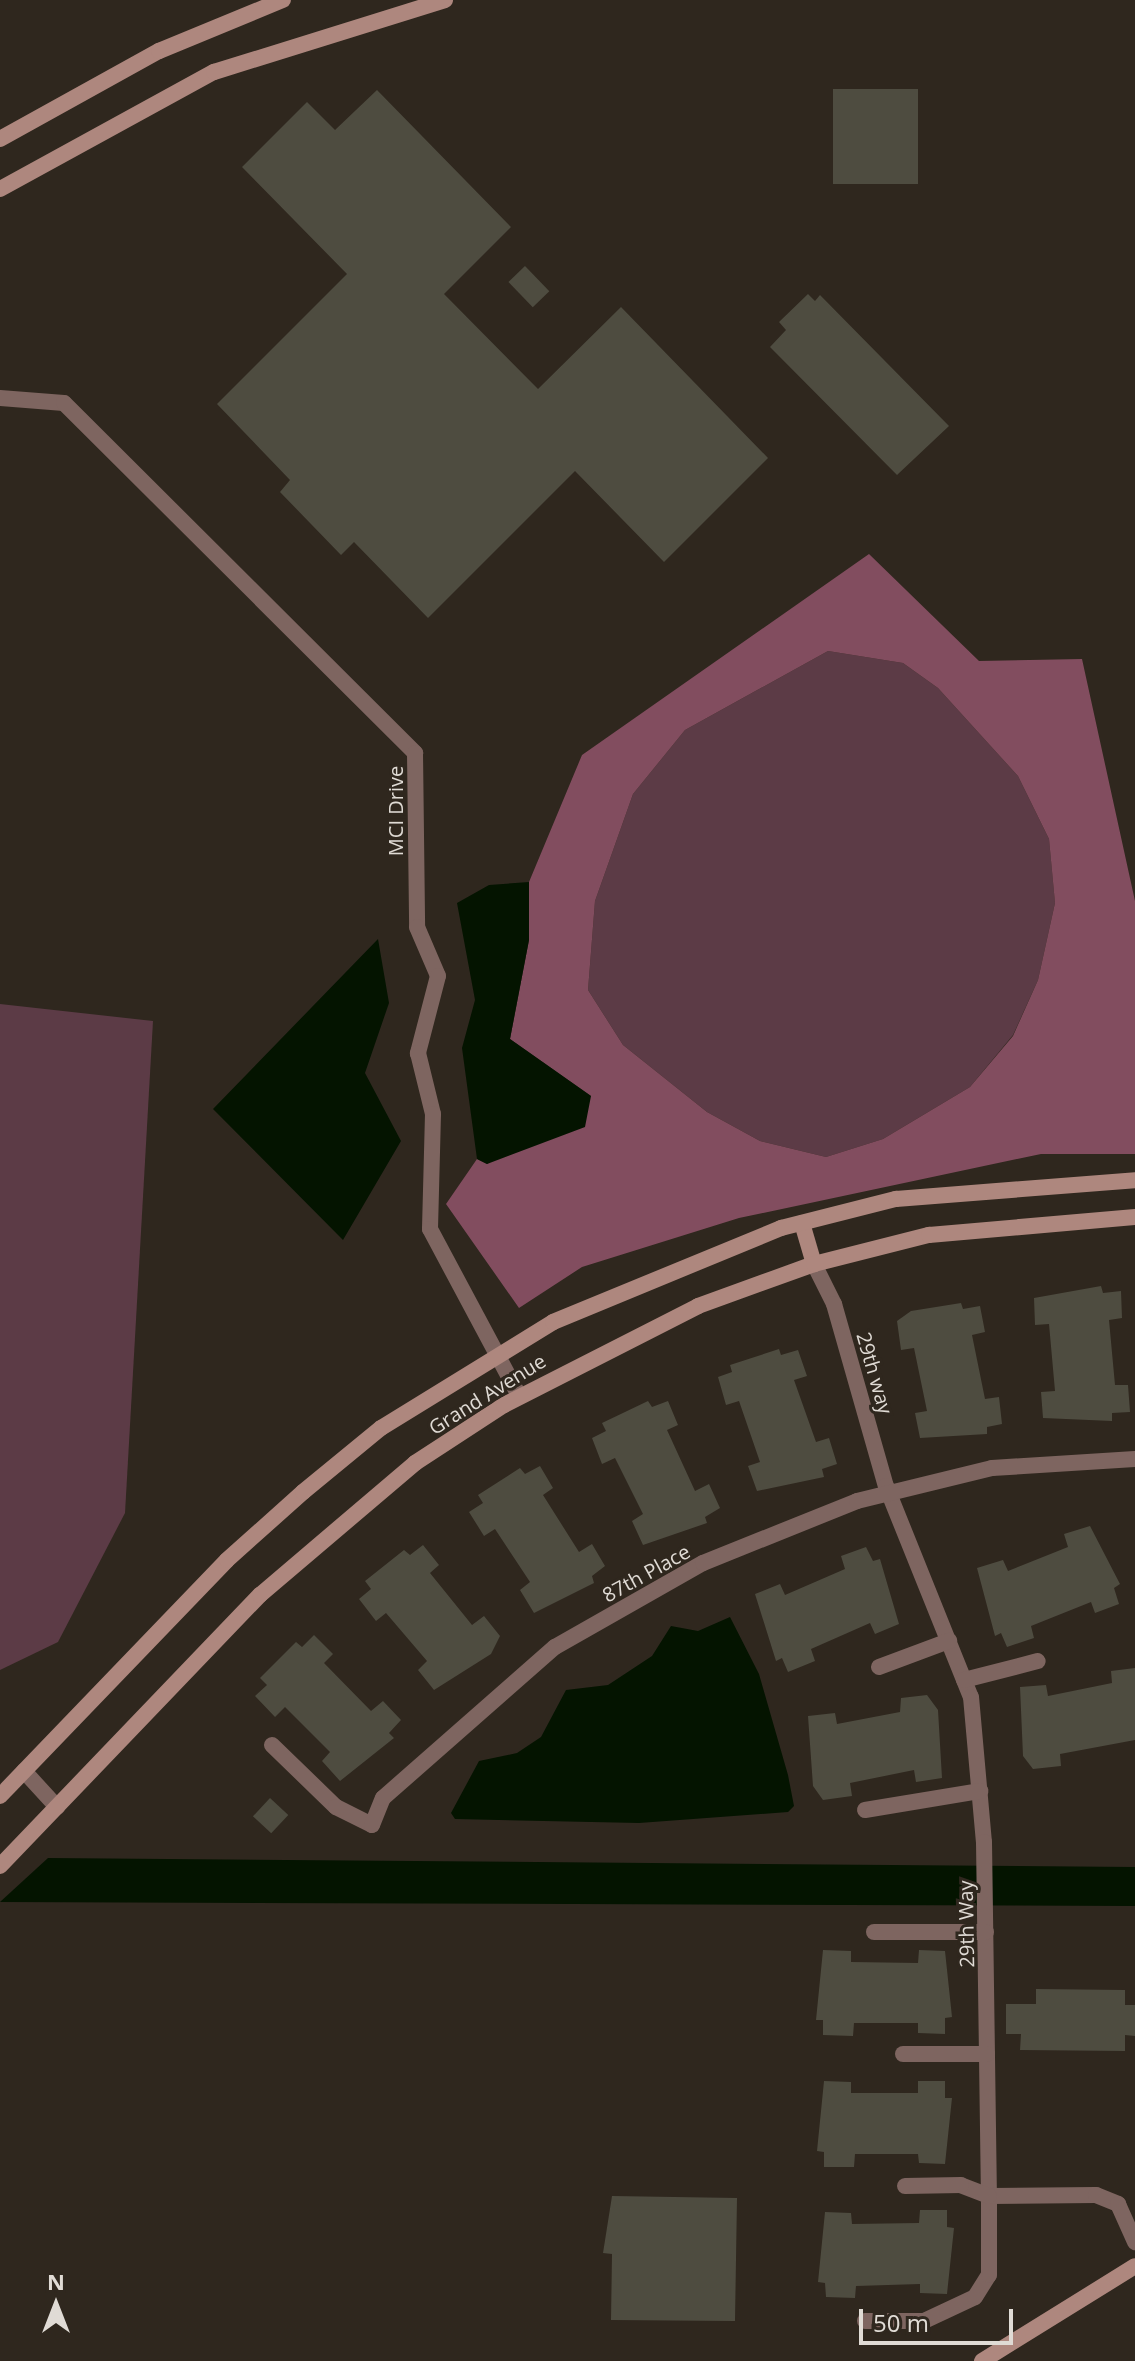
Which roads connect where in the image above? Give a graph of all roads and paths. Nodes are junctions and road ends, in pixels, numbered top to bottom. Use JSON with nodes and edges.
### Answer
{"nodes":[{"id":1,"x":283,"y":0,"type":"edge"},
{"id":2,"x":445,"y":0,"type":"edge"},
{"id":3,"x":0,"y":139,"type":"edge"},
{"id":4,"x":0,"y":189,"type":"edge"},
{"id":5,"x":0,"y":398,"type":"edge"},
{"id":6,"x":1135,"y":1180,"type":"edge"},
{"id":7,"x":1135,"y":1217,"type":"edge"},
{"id":8,"x":802,"y":1223,"type":"junction"},
{"id":9,"x":814,"y":1264,"type":"junction"},
{"id":10,"x":494,"y":1356,"type":"junction"},
{"id":11,"x":519,"y":1396,"type":"junction"},
{"id":12,"x":1135,"y":1459,"type":"edge"},
{"id":13,"x":890,"y":1496,"type":"junction"},
{"id":14,"x":949,"y":1641,"type":"junction"},
{"id":15,"x":1038,"y":1661,"type":"dead end"},
{"id":16,"x":879,"y":1667,"type":"dead end"},
{"id":17,"x":964,"y":1680,"type":"junction"},
{"id":18,"x":272,"y":1745,"type":"dead end"},
{"id":19,"x":24,"y":1771,"type":"junction"},
{"id":20,"x":980,"y":1791,"type":"junction"},
{"id":21,"x":0,"y":1796,"type":"edge"},
{"id":22,"x":57,"y":1807,"type":"junction"},
{"id":23,"x":865,"y":1810,"type":"dead end"},
{"id":24,"x":0,"y":1866,"type":"edge"},
{"id":25,"x":874,"y":1932,"type":"dead end"},
{"id":26,"x":986,"y":1932,"type":"junction"},
{"id":27,"x":903,"y":2054,"type":"dead end"},
{"id":28,"x":987,"y":2054,"type":"junction"},
{"id":29,"x":905,"y":2186,"type":"dead end"},
{"id":30,"x":989,"y":2196,"type":"junction"},
{"id":31,"x":1135,"y":2242,"type":"edge"},
{"id":32,"x":1135,"y":2266,"type":"edge"},
{"id":33,"x":865,"y":2321,"type":"dead end"},
{"id":34,"x":982,"y":2361,"type":"edge"}],
"edges":[{"from":1,"to":3,"type":"street"},
{"from":2,"to":4,"type":"street"},
{"from":5,"to":10,"type":"street","name":"MCI Drive"},
{"from":6,"to":8,"type":"street","name":"Grand Avenue"},
{"from":7,"to":9,"type":"street","name":"Grand Avenue"},
{"from":8,"to":9,"type":"street"},
{"from":8,"to":10,"type":"street","name":"Grand Avenue"},
{"from":9,"to":11,"type":"street","name":"Grand Avenue"},
{"from":9,"to":13,"type":"street","name":"29th way"},
{"from":10,"to":11,"type":"street","name":"MCI Drive"},
{"from":10,"to":19,"type":"street","name":"Grand Avenue"},
{"from":11,"to":22,"type":"street","name":"Grand Avenue"},
{"from":12,"to":13,"type":"street","name":"87th Place"},
{"from":13,"to":14,"type":"street","name":"29th Way"},
{"from":13,"to":18,"type":"street","name":"87th Place"},
{"from":14,"to":16,"type":"street"},
{"from":14,"to":17,"type":"street","name":"29th Way"},
{"from":15,"to":17,"type":"street"},
{"from":17,"to":20,"type":"street","name":"29th Way"},
{"from":19,"to":21,"type":"street","name":"Grand Avenue"},
{"from":19,"to":22,"type":"street"},
{"from":20,"to":23,"type":"street"},
{"from":20,"to":26,"type":"street","name":"29th Way"},
{"from":22,"to":24,"type":"street","name":"Grand Avenue"},
{"from":25,"to":26,"type":"street"},
{"from":26,"to":28,"type":"street","name":"29th Way"},
{"from":27,"to":28,"type":"street"},
{"from":28,"to":30,"type":"street","name":"29th Way"},
{"from":29,"to":30,"type":"street"},
{"from":30,"to":31,"type":"street"},
{"from":30,"to":33,"type":"street","name":"29th Way"},
{"from":32,"to":34,"type":"street"}]}
